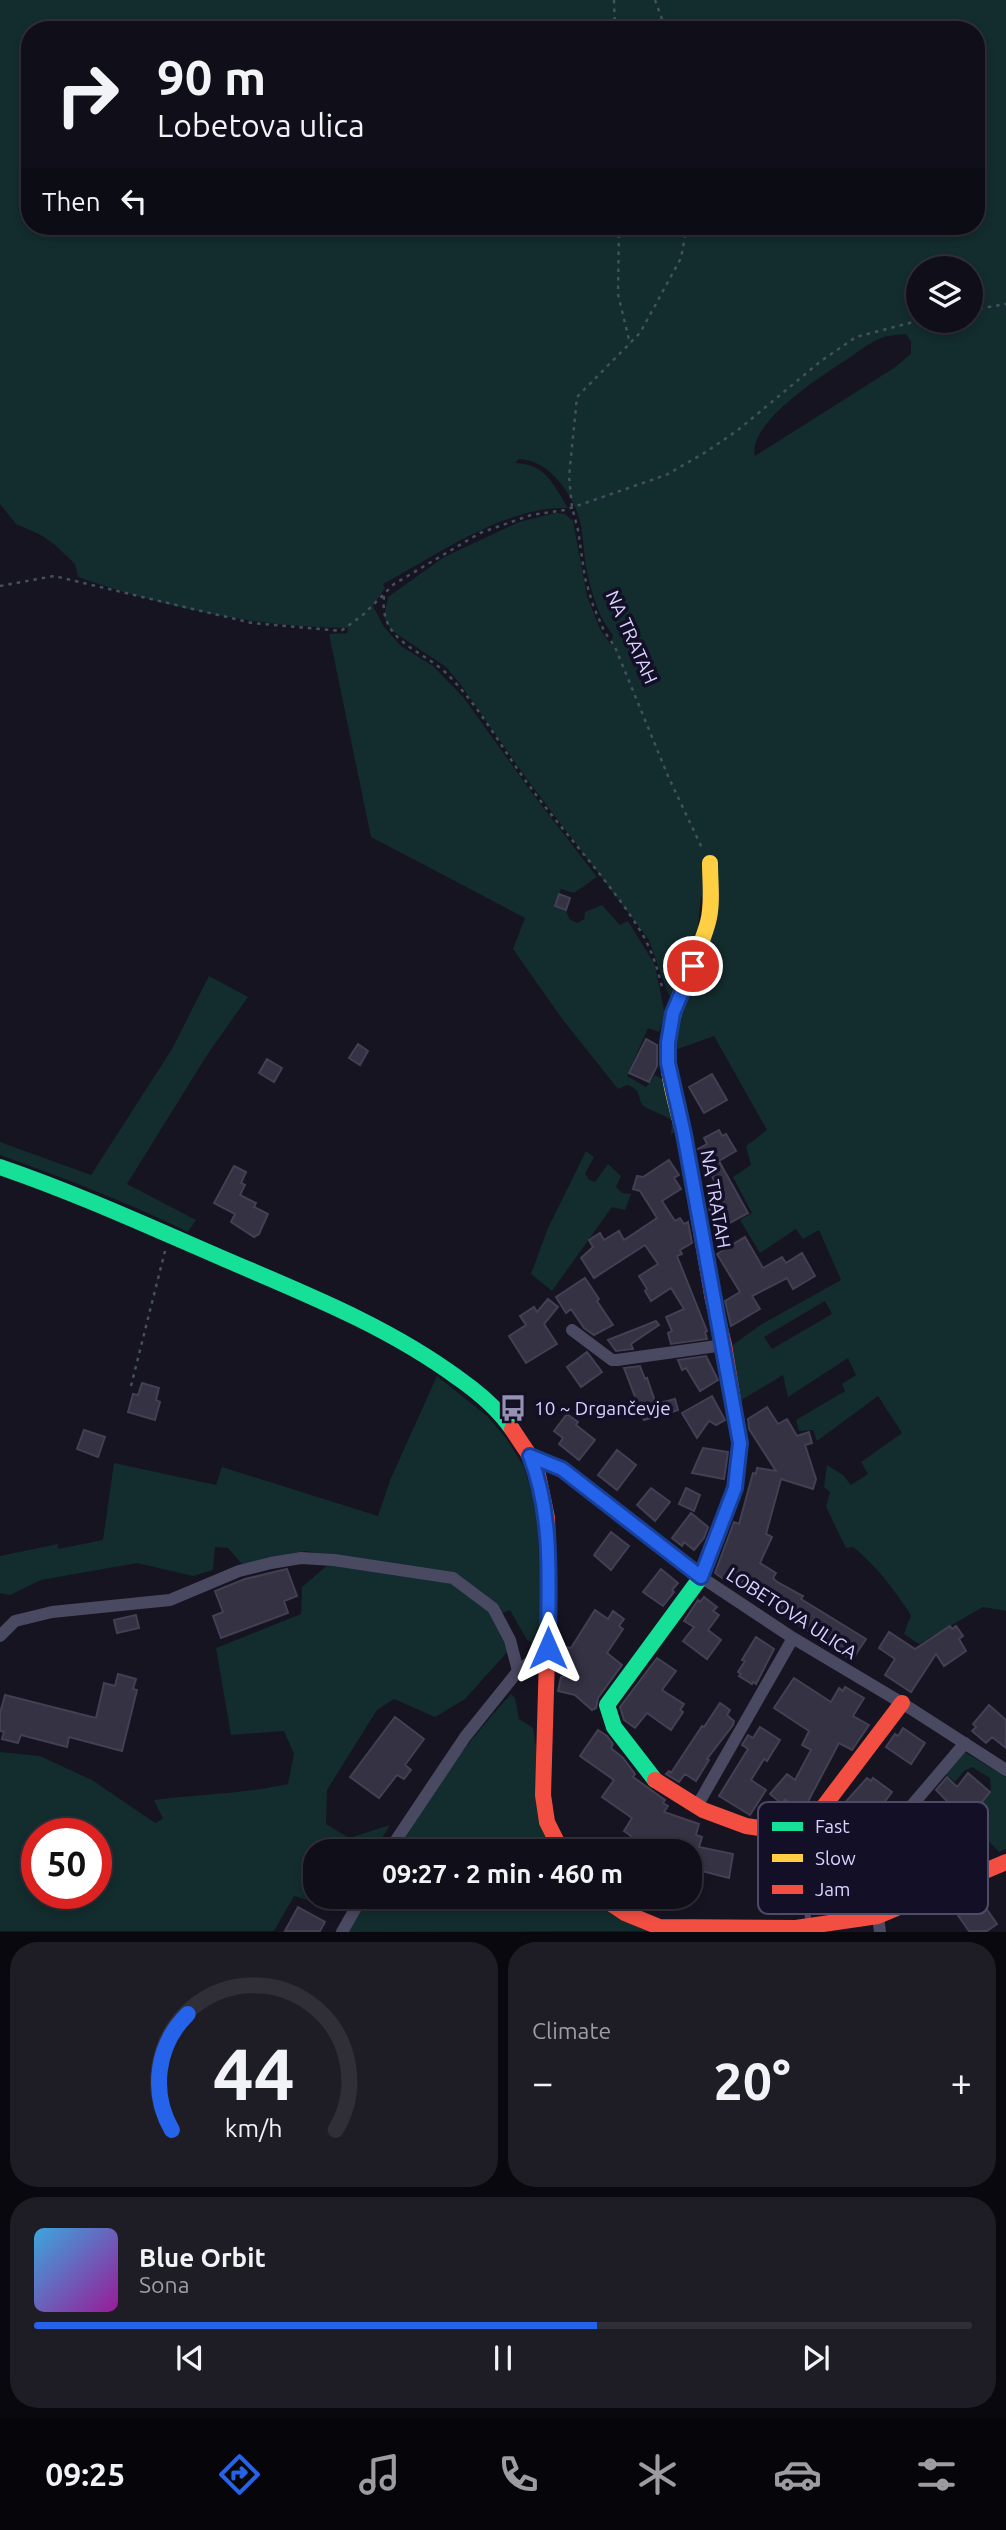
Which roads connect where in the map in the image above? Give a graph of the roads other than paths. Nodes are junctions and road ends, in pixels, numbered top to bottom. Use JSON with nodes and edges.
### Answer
{"nodes":[{"id":1,"x":710,"y":863,"type":"road end"},
{"id":2,"x":0,"y":1167,"type":"edge"},
{"id":3,"x":572,"y":1330,"type":"dead end"},
{"id":4,"x":724,"y":1345,"type":"junction"},
{"id":5,"x":530,"y":1456,"type":"junction"},
{"id":6,"x":701,"y":1577,"type":"junction"},
{"id":7,"x":0,"y":1636,"type":"edge"},
{"id":8,"x":793,"y":1639,"type":"junction"},
{"id":9,"x":548,"y":1648,"type":"junction"},
{"id":10,"x":518,"y":1671,"type":"junction"},
{"id":11,"x":902,"y":1703,"type":"junction"},
{"id":12,"x":965,"y":1743,"type":"junction"},
{"id":13,"x":1006,"y":1770,"type":"edge"},
{"id":14,"x":827,"y":1802,"type":"edge"},
{"id":15,"x":915,"y":1802,"type":"edge"},
{"id":16,"x":697,"y":1806,"type":"junction"},
{"id":17,"x":758,"y":1828,"type":"edge"},
{"id":18,"x":397,"y":1839,"type":"edge"},
{"id":19,"x":556,"y":1839,"type":"edge"},
{"id":20,"x":1006,"y":1862,"type":"edge"},
{"id":21,"x":988,"y":1871,"type":"edge"},
{"id":22,"x":355,"y":1909,"type":"edge"},
{"id":23,"x":619,"y":1909,"type":"edge"},
{"id":24,"x":808,"y":1914,"type":"edge"},
{"id":25,"x":899,"y":1914,"type":"edge"},
{"id":26,"x":879,"y":1924,"type":"edge"},
{"id":27,"x":809,"y":1926,"type":"junction"},
{"id":28,"x":342,"y":1931,"type":"edge"}],
"edges":[{"from":1,"to":4,"type":"main road","name":"NA TRATAH"},
{"from":2,"to":5,"type":"main road"},
{"from":3,"to":4,"type":"street"},
{"from":4,"to":6,"type":"main road","name":"NA TRATAH"},
{"from":5,"to":6,"type":"street","name":"LOBETOVA ULICA"},
{"from":5,"to":9,"type":"main road"},
{"from":6,"to":8,"type":"street","name":"LOBETOVA ULICA"},
{"from":6,"to":16,"type":"main road","name":"NA TRATAH"},
{"from":7,"to":10,"type":"street"},
{"from":8,"to":11,"type":"street","name":"LOBETOVA ULICA"},
{"from":8,"to":16,"type":"street"},
{"from":9,"to":10,"type":"street"},
{"from":9,"to":19,"type":"main road"},
{"from":10,"to":18,"type":"street"},
{"from":11,"to":12,"type":"street","name":"LOBETOVA ULICA"},
{"from":11,"to":14,"type":"main road"},
{"from":12,"to":13,"type":"street","name":"LOBETOVA ULICA"},
{"from":12,"to":15,"type":"street"},
{"from":16,"to":17,"type":"main road"},
{"from":20,"to":21,"type":"main road"},
{"from":22,"to":28,"type":"street"},
{"from":23,"to":27,"type":"main road"},
{"from":24,"to":27,"type":"lane"},
{"from":25,"to":26,"type":"main road"},
{"from":26,"to":27,"type":"main road"}]}
